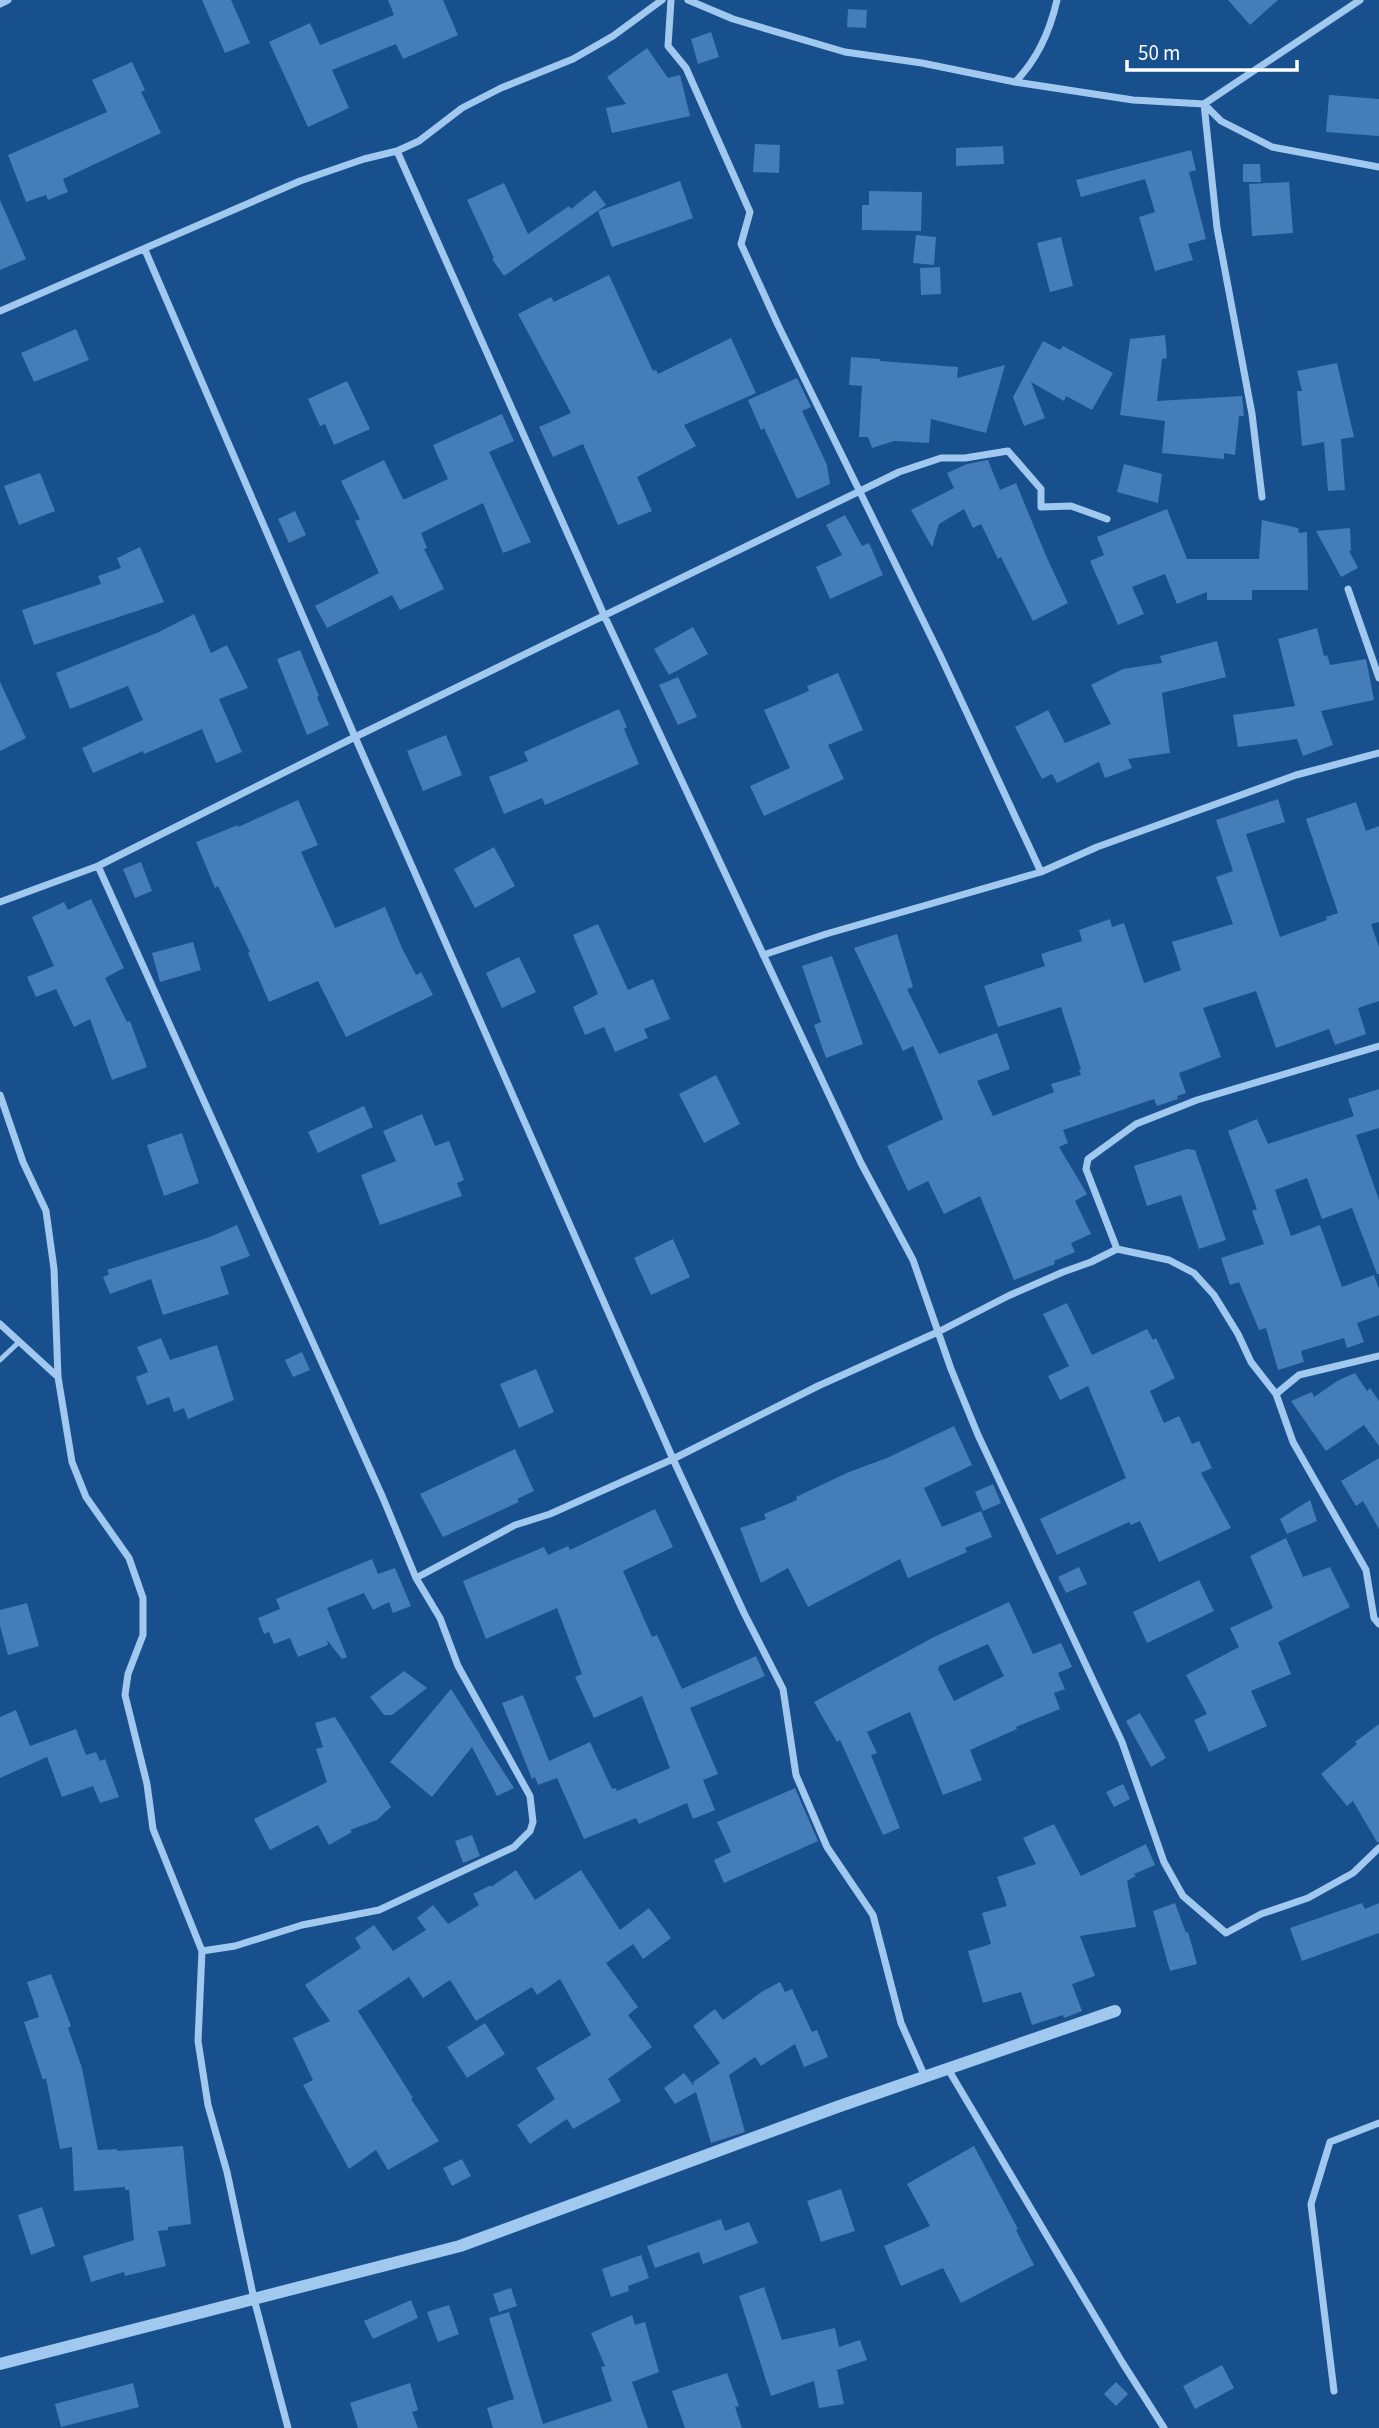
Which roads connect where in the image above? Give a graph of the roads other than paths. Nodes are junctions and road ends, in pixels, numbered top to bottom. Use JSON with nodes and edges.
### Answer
{"nodes":[{"id":1,"x":8,"y":0,"type":"edge"},
{"id":2,"x":662,"y":0,"type":"edge"},
{"id":3,"x":671,"y":0,"type":"edge"},
{"id":4,"x":688,"y":0,"type":"edge"},
{"id":5,"x":1057,"y":0,"type":"edge"},
{"id":6,"x":1360,"y":0,"type":"edge"},
{"id":7,"x":0,"y":4,"type":"edge"},
{"id":8,"x":1015,"y":82,"type":"junction"},
{"id":9,"x":1204,"y":104,"type":"junction"},
{"id":10,"x":397,"y":151,"type":"junction"},
{"id":11,"x":1379,"y":167,"type":"edge"},
{"id":12,"x":145,"y":250,"type":"junction"},
{"id":13,"x":0,"y":311,"type":"edge"},
{"id":14,"x":859,"y":491,"type":"junction"},
{"id":15,"x":1262,"y":497,"type":"dead end"},
{"id":16,"x":1107,"y":519,"type":"dead end"},
{"id":17,"x":1348,"y":589,"type":"dead end"},
{"id":18,"x":604,"y":615,"type":"junction"},
{"id":19,"x":1379,"y":678,"type":"edge"},
{"id":20,"x":355,"y":737,"type":"junction"},
{"id":21,"x":1379,"y":753,"type":"edge"},
{"id":22,"x":98,"y":866,"type":"junction"},
{"id":23,"x":1041,"y":872,"type":"junction"},
{"id":24,"x":0,"y":902,"type":"edge"},
{"id":25,"x":763,"y":954,"type":"junction"},
{"id":26,"x":1379,"y":1046,"type":"edge"},
{"id":27,"x":0,"y":1095,"type":"edge"},
{"id":28,"x":1117,"y":1249,"type":"junction"},
{"id":29,"x":0,"y":1324,"type":"edge"},
{"id":30,"x":940,"y":1331,"type":"junction"},
{"id":31,"x":19,"y":1342,"type":"junction"},
{"id":32,"x":1379,"y":1356,"type":"edge"},
{"id":33,"x":0,"y":1360,"type":"edge"},
{"id":34,"x":58,"y":1377,"type":"junction"},
{"id":35,"x":1276,"y":1394,"type":"junction"},
{"id":36,"x":673,"y":1459,"type":"junction"},
{"id":37,"x":416,"y":1578,"type":"junction"},
{"id":38,"x":1379,"y":1624,"type":"edge"},
{"id":39,"x":1379,"y":1848,"type":"edge"},
{"id":40,"x":202,"y":1951,"type":"junction"},
{"id":41,"x":1115,"y":2011,"type":"dead end"},
{"id":42,"x":948,"y":2069,"type":"junction"},
{"id":43,"x":925,"y":2077,"type":"junction"},
{"id":44,"x":1379,"y":2123,"type":"edge"},
{"id":45,"x":254,"y":2299,"type":"junction"},
{"id":46,"x":0,"y":2364,"type":"edge"},
{"id":47,"x":1334,"y":2391,"type":"dead end"},
{"id":48,"x":288,"y":2428,"type":"edge"},
{"id":49,"x":1164,"y":2428,"type":"edge"}],
"edges":[{"from":1,"to":7,"type":"street"},
{"from":2,"to":10,"type":"street"},
{"from":3,"to":14,"type":"street"},
{"from":4,"to":8,"type":"street"},
{"from":5,"to":8,"type":"street"},
{"from":6,"to":9,"type":"street"},
{"from":8,"to":9,"type":"street"},
{"from":9,"to":11,"type":"street"},
{"from":9,"to":15,"type":"street"},
{"from":10,"to":12,"type":"street"},
{"from":10,"to":18,"type":"street"},
{"from":12,"to":13,"type":"street"},
{"from":12,"to":20,"type":"street"},
{"from":14,"to":16,"type":"street"},
{"from":14,"to":18,"type":"street"},
{"from":14,"to":23,"type":"street"},
{"from":17,"to":19,"type":"street"},
{"from":18,"to":20,"type":"street"},
{"from":18,"to":25,"type":"street"},
{"from":20,"to":22,"type":"street"},
{"from":20,"to":36,"type":"street"},
{"from":21,"to":23,"type":"street"},
{"from":22,"to":24,"type":"street"},
{"from":22,"to":37,"type":"street"},
{"from":23,"to":25,"type":"street"},
{"from":25,"to":30,"type":"street"},
{"from":26,"to":28,"type":"street"},
{"from":27,"to":34,"type":"street"},
{"from":28,"to":30,"type":"street"},
{"from":28,"to":35,"type":"street"},
{"from":29,"to":31,"type":"street"},
{"from":30,"to":36,"type":"street"},
{"from":30,"to":39,"type":"street"},
{"from":31,"to":33,"type":"lane"},
{"from":31,"to":34,"type":"street"},
{"from":32,"to":35,"type":"street"},
{"from":34,"to":40,"type":"street"},
{"from":35,"to":38,"type":"street"},
{"from":36,"to":37,"type":"street"},
{"from":36,"to":43,"type":"street"},
{"from":37,"to":40,"type":"street"},
{"from":40,"to":45,"type":"street"},
{"from":41,"to":42,"type":"street"},
{"from":42,"to":43,"type":"street"},
{"from":42,"to":49,"type":"street"},
{"from":43,"to":45,"type":"street"},
{"from":44,"to":47,"type":"street"},
{"from":45,"to":46,"type":"street"},
{"from":45,"to":48,"type":"street"}]}
